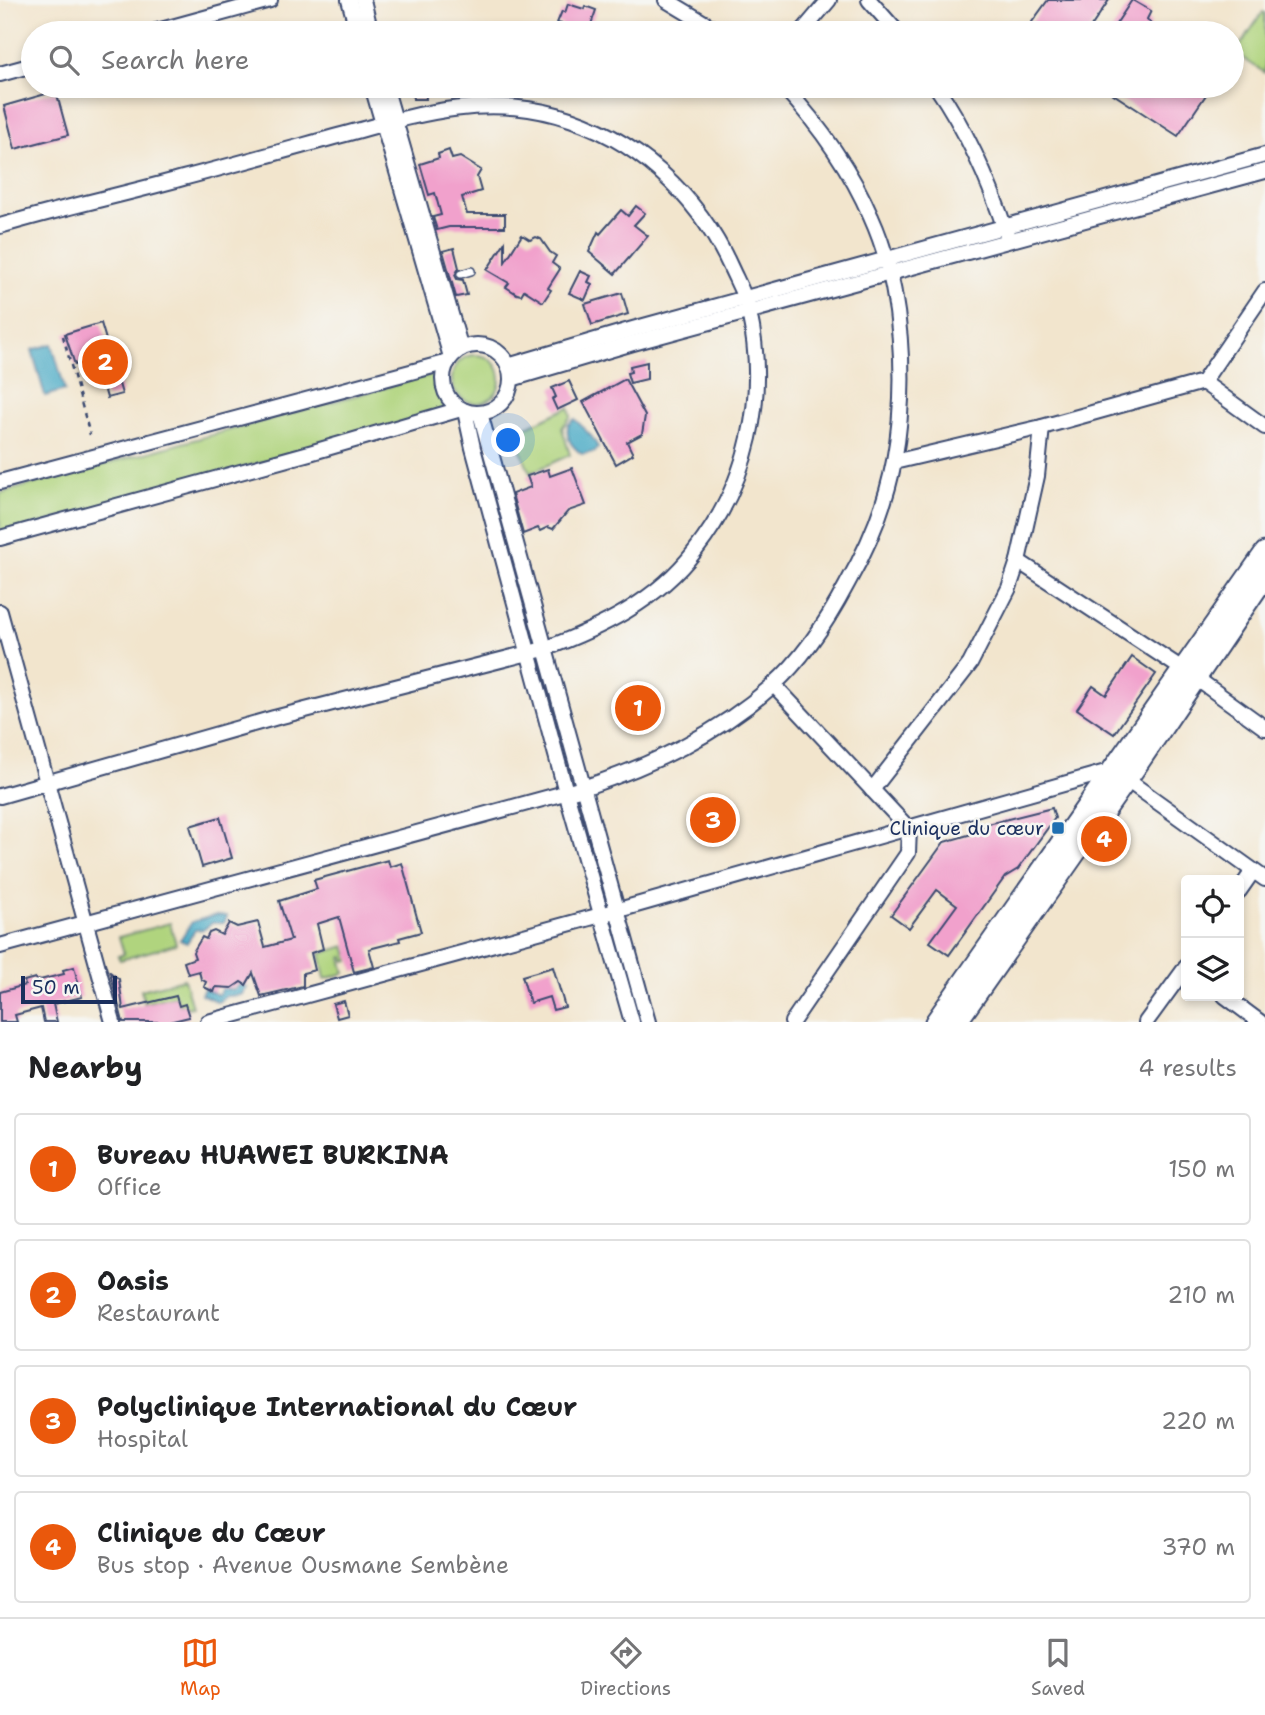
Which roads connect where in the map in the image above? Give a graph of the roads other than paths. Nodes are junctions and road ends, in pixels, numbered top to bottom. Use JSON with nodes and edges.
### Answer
{"nodes":[{"id":1,"x":270,"y":0,"type":"edge"},
{"id":2,"x":349,"y":0,"type":"edge"},
{"id":3,"x":363,"y":0,"type":"edge"},
{"id":4,"x":666,"y":0,"type":"edge"},
{"id":5,"x":829,"y":0,"type":"edge"},
{"id":6,"x":869,"y":0,"type":"edge"},
{"id":7,"x":230,"y":6,"type":"edge"},
{"id":8,"x":186,"y":21,"type":"edge"},
{"id":9,"x":355,"y":21,"type":"edge"},
{"id":10,"x":368,"y":21,"type":"edge"},
{"id":11,"x":700,"y":21,"type":"edge"},
{"id":12,"x":811,"y":21,"type":"edge"},
{"id":13,"x":887,"y":21,"type":"edge"},
{"id":14,"x":21,"y":68,"type":"edge"},
{"id":15,"x":0,"y":74,"type":"edge"},
{"id":16,"x":377,"y":98,"type":"edge"},
{"id":17,"x":386,"y":98,"type":"edge"},
{"id":18,"x":794,"y":98,"type":"edge"},
{"id":19,"x":944,"y":98,"type":"edge"},
{"id":20,"x":388,"y":122,"type":"junction"},
{"id":21,"x":1265,"y":155,"type":"edge"},
{"id":22,"x":1265,"y":171,"type":"edge"},
{"id":23,"x":0,"y":226,"type":"edge"},
{"id":24,"x":1007,"y":234,"type":"junction"},
{"id":25,"x":888,"y":267,"type":"junction"},
{"id":26,"x":471,"y":271,"type":"dead end"},
{"id":27,"x":461,"y":274,"type":"dead end"},
{"id":28,"x":1265,"y":291,"type":"edge"},
{"id":29,"x":747,"y":306,"type":"junction"},
{"id":30,"x":453,"y":356,"type":"junction"},
{"id":31,"x":510,"y":373,"type":"junction"},
{"id":32,"x":1203,"y":382,"type":"junction"},
{"id":33,"x":463,"y":410,"type":"junction"},
{"id":34,"x":480,"y":413,"type":"junction"},
{"id":35,"x":1042,"y":426,"type":"junction"},
{"id":36,"x":1265,"y":427,"type":"edge"},
{"id":37,"x":894,"y":462,"type":"junction"},
{"id":38,"x":0,"y":482,"type":"edge"},
{"id":39,"x":0,"y":538,"type":"edge"},
{"id":40,"x":1265,"y":552,"type":"edge"},
{"id":41,"x":1018,"y":561,"type":"junction"},
{"id":42,"x":1259,"y":584,"type":"edge"},
{"id":43,"x":0,"y":612,"type":"edge"},
{"id":44,"x":544,"y":649,"type":"junction"},
{"id":45,"x":528,"y":653,"type":"junction"},
{"id":46,"x":1188,"y":674,"type":"junction"},
{"id":47,"x":774,"y":685,"type":"junction"},
{"id":48,"x":1265,"y":728,"type":"edge"},
{"id":49,"x":1120,"y":775,"type":"junction"},
{"id":50,"x":47,"y":783,"type":"junction"},
{"id":51,"x":583,"y":788,"type":"junction"},
{"id":52,"x":872,"y":790,"type":"junction"},
{"id":53,"x":566,"y":792,"type":"junction"},
{"id":54,"x":0,"y":796,"type":"edge"},
{"id":55,"x":909,"y":829,"type":"junction"},
{"id":56,"x":1259,"y":875,"type":"edge"},
{"id":57,"x":1244,"y":887,"type":"edge"},
{"id":58,"x":617,"y":910,"type":"junction"},
{"id":59,"x":601,"y":915,"type":"junction"},
{"id":60,"x":85,"y":923,"type":"junction"},
{"id":61,"x":0,"y":946,"type":"edge"},
{"id":62,"x":1181,"y":974,"type":"edge"},
{"id":63,"x":1232,"y":1001,"type":"edge"},
{"id":64,"x":951,"y":1020,"type":"edge"},
{"id":65,"x":113,"y":1022,"type":"edge"},
{"id":66,"x":208,"y":1022,"type":"edge"},
{"id":67,"x":632,"y":1022,"type":"edge"},
{"id":68,"x":648,"y":1022,"type":"edge"},
{"id":69,"x":792,"y":1022,"type":"edge"},
{"id":70,"x":1146,"y":1022,"type":"edge"},
{"id":71,"x":1260,"y":1022,"type":"edge"}],
"edges":[{"from":1,"to":7,"type":"street"},
{"from":2,"to":9,"type":"street"},
{"from":3,"to":10,"type":"street"},
{"from":4,"to":11,"type":"street"},
{"from":5,"to":12,"type":"street"},
{"from":6,"to":13,"type":"street"},
{"from":7,"to":8,"type":"street"},
{"from":14,"to":15,"type":"street"},
{"from":16,"to":20,"type":"street"},
{"from":17,"to":20,"type":"street"},
{"from":18,"to":25,"type":"street"},
{"from":19,"to":24,"type":"street"},
{"from":20,"to":23,"type":"street"},
{"from":20,"to":29,"type":"street"},
{"from":20,"to":30,"type":"street"},
{"from":20,"to":30,"type":"street"},
{"from":21,"to":24,"type":"street"},
{"from":22,"to":24,"type":"street"},
{"from":24,"to":25,"type":"street"},
{"from":25,"to":29,"type":"street"},
{"from":25,"to":37,"type":"street"},
{"from":26,"to":27,"type":"lane"},
{"from":28,"to":32,"type":"street"},
{"from":29,"to":31,"type":"street"},
{"from":29,"to":44,"type":"street"},
{"from":30,"to":31,"type":"street"},
{"from":30,"to":33,"type":"street"},
{"from":30,"to":38,"type":"street"},
{"from":31,"to":34,"type":"street"},
{"from":32,"to":35,"type":"street"},
{"from":32,"to":36,"type":"street"},
{"from":33,"to":34,"type":"street"},
{"from":33,"to":39,"type":"street"},
{"from":33,"to":45,"type":"street"},
{"from":34,"to":44,"type":"street"},
{"from":35,"to":37,"type":"street"},
{"from":35,"to":41,"type":"street"},
{"from":37,"to":47,"type":"street"},
{"from":40,"to":42,"type":"main road"},
{"from":41,"to":46,"type":"street"},
{"from":41,"to":52,"type":"street"},
{"from":42,"to":46,"type":"main road"},
{"from":43,"to":50,"type":"street"},
{"from":44,"to":45,"type":"street"},
{"from":44,"to":51,"type":"street"},
{"from":45,"to":50,"type":"street"},
{"from":45,"to":53,"type":"street"},
{"from":46,"to":48,"type":"street"},
{"from":46,"to":49,"type":"main road"},
{"from":47,"to":51,"type":"street"},
{"from":47,"to":52,"type":"street"},
{"from":49,"to":55,"type":"street"},
{"from":49,"to":56,"type":"street"},
{"from":49,"to":64,"type":"main road"},
{"from":50,"to":54,"type":"street"},
{"from":50,"to":60,"type":"street"},
{"from":51,"to":53,"type":"street"},
{"from":51,"to":58,"type":"street"},
{"from":52,"to":55,"type":"street"},
{"from":53,"to":59,"type":"street"},
{"from":53,"to":60,"type":"street"},
{"from":55,"to":58,"type":"street"},
{"from":55,"to":69,"type":"street"},
{"from":56,"to":57,"type":"street"},
{"from":58,"to":59,"type":"street"},
{"from":58,"to":68,"type":"street"},
{"from":59,"to":66,"type":"street"},
{"from":59,"to":67,"type":"street"},
{"from":60,"to":61,"type":"street"},
{"from":60,"to":65,"type":"street"},
{"from":62,"to":70,"type":"street"},
{"from":63,"to":71,"type":"street"}]}
